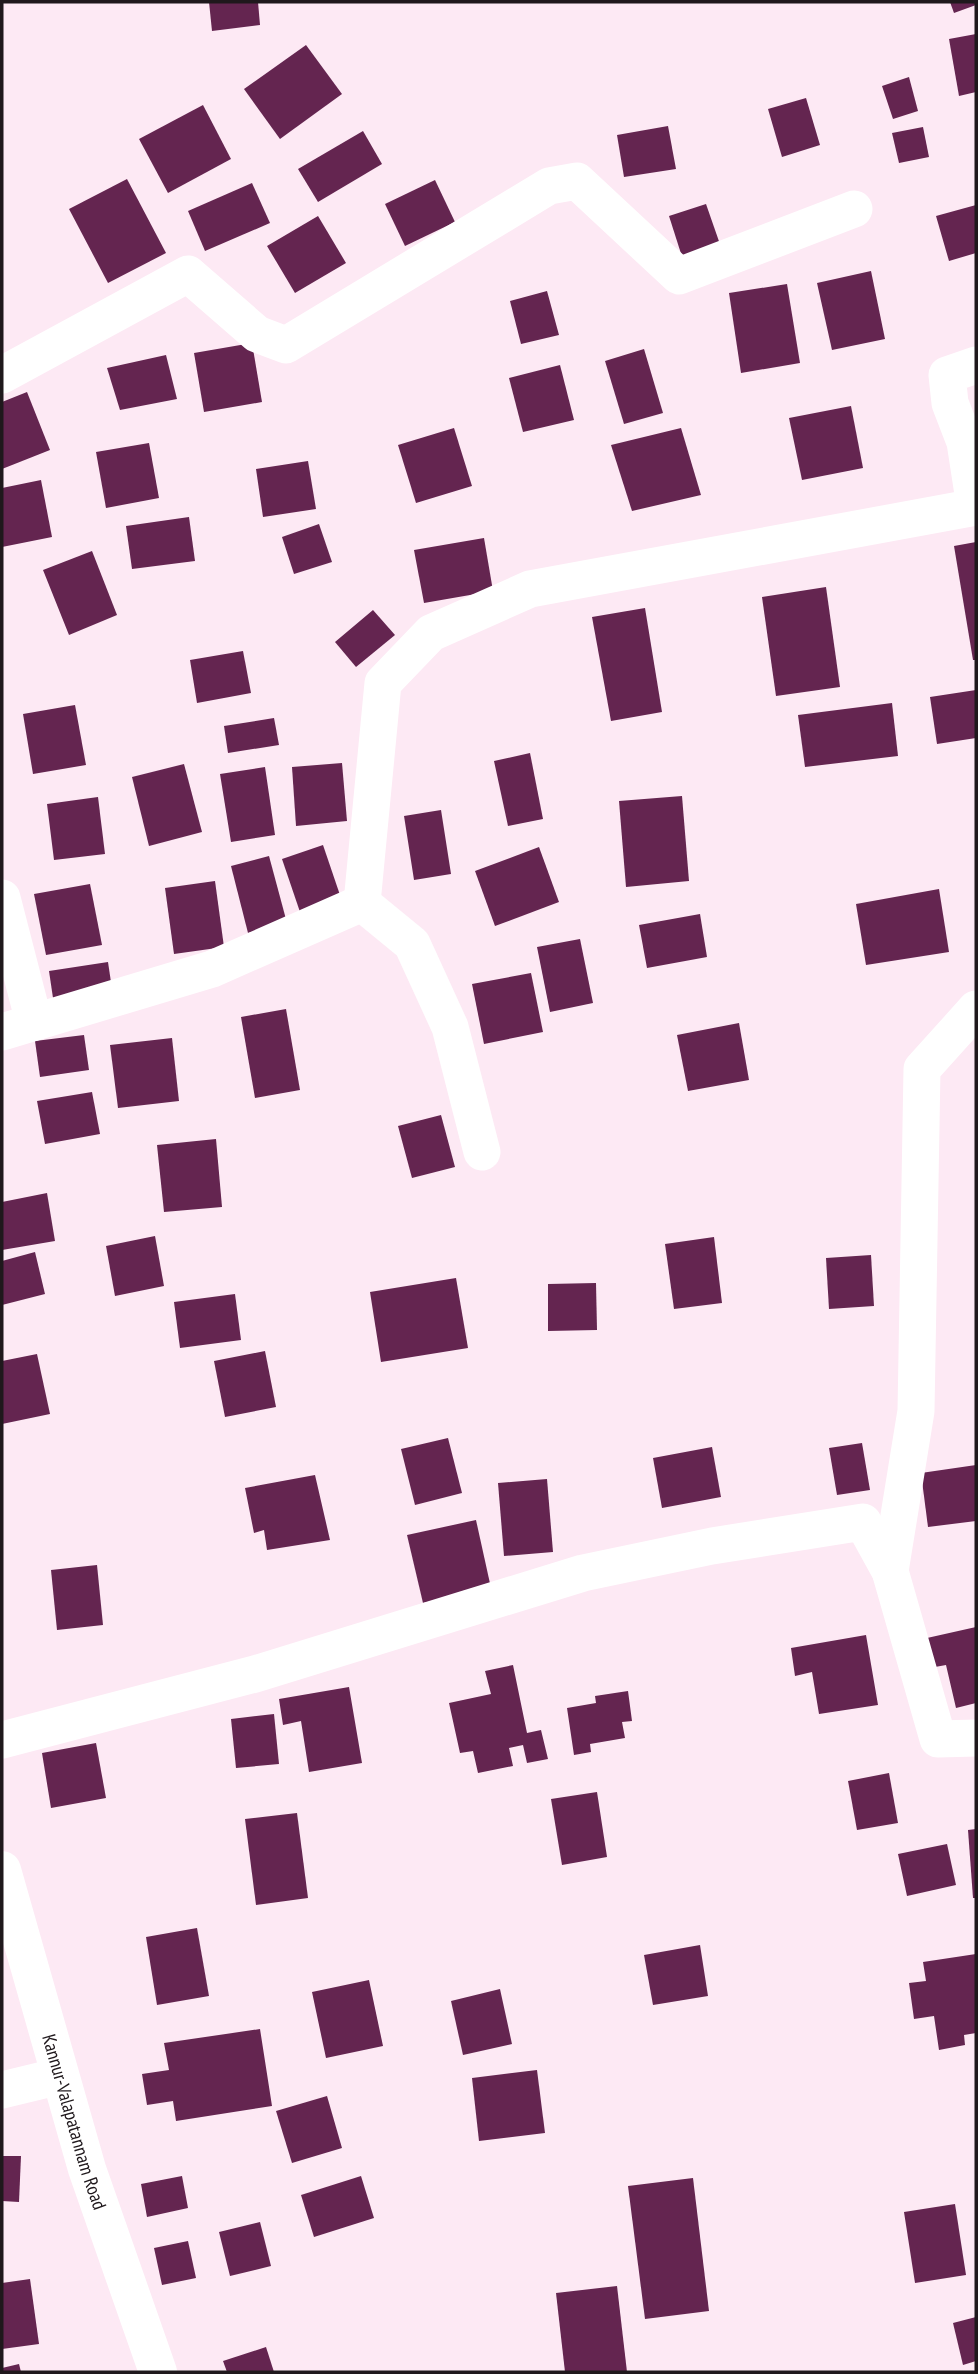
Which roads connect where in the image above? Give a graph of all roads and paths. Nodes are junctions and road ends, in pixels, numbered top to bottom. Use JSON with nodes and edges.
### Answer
{"nodes":[{"id":1,"x":854,"y":209,"type":"dead end"},
{"id":2,"x":976,"y":365,"type":"edge"},
{"id":3,"x":2,"y":375,"type":"edge"},
{"id":4,"x":976,"y":507,"type":"edge"},
{"id":5,"x":2,"y":898,"type":"edge"},
{"id":6,"x":362,"y":903,"type":"junction"},
{"id":7,"x":976,"y":1009,"type":"edge"},
{"id":8,"x":18,"y":1027,"type":"edge"},
{"id":9,"x":482,"y":1152,"type":"dead end"},
{"id":10,"x":890,"y":1571,"type":"junction"},
{"id":11,"x":976,"y":1738,"type":"edge"},
{"id":12,"x":2,"y":1740,"type":"edge"},
{"id":13,"x":2,"y":1870,"type":"edge"},
{"id":14,"x":60,"y":2076,"type":"junction"},
{"id":15,"x":2,"y":2090,"type":"edge"},
{"id":16,"x":158,"y":2372,"type":"edge"}],
"edges":[{"from":1,"to":3,"type":"street"},
{"from":2,"to":4,"type":"street"},
{"from":4,"to":6,"type":"street"},
{"from":5,"to":8,"type":"street"},
{"from":6,"to":8,"type":"street"},
{"from":6,"to":9,"type":"street"},
{"from":7,"to":10,"type":"street"},
{"from":10,"to":11,"type":"street"},
{"from":10,"to":12,"type":"street"},
{"from":13,"to":14,"type":"main road","name":"Kannur-Valapatannam Road"},
{"from":14,"to":15,"type":"street"},
{"from":14,"to":16,"type":"main road","name":"Kannur-Valapatannam Road"}]}
